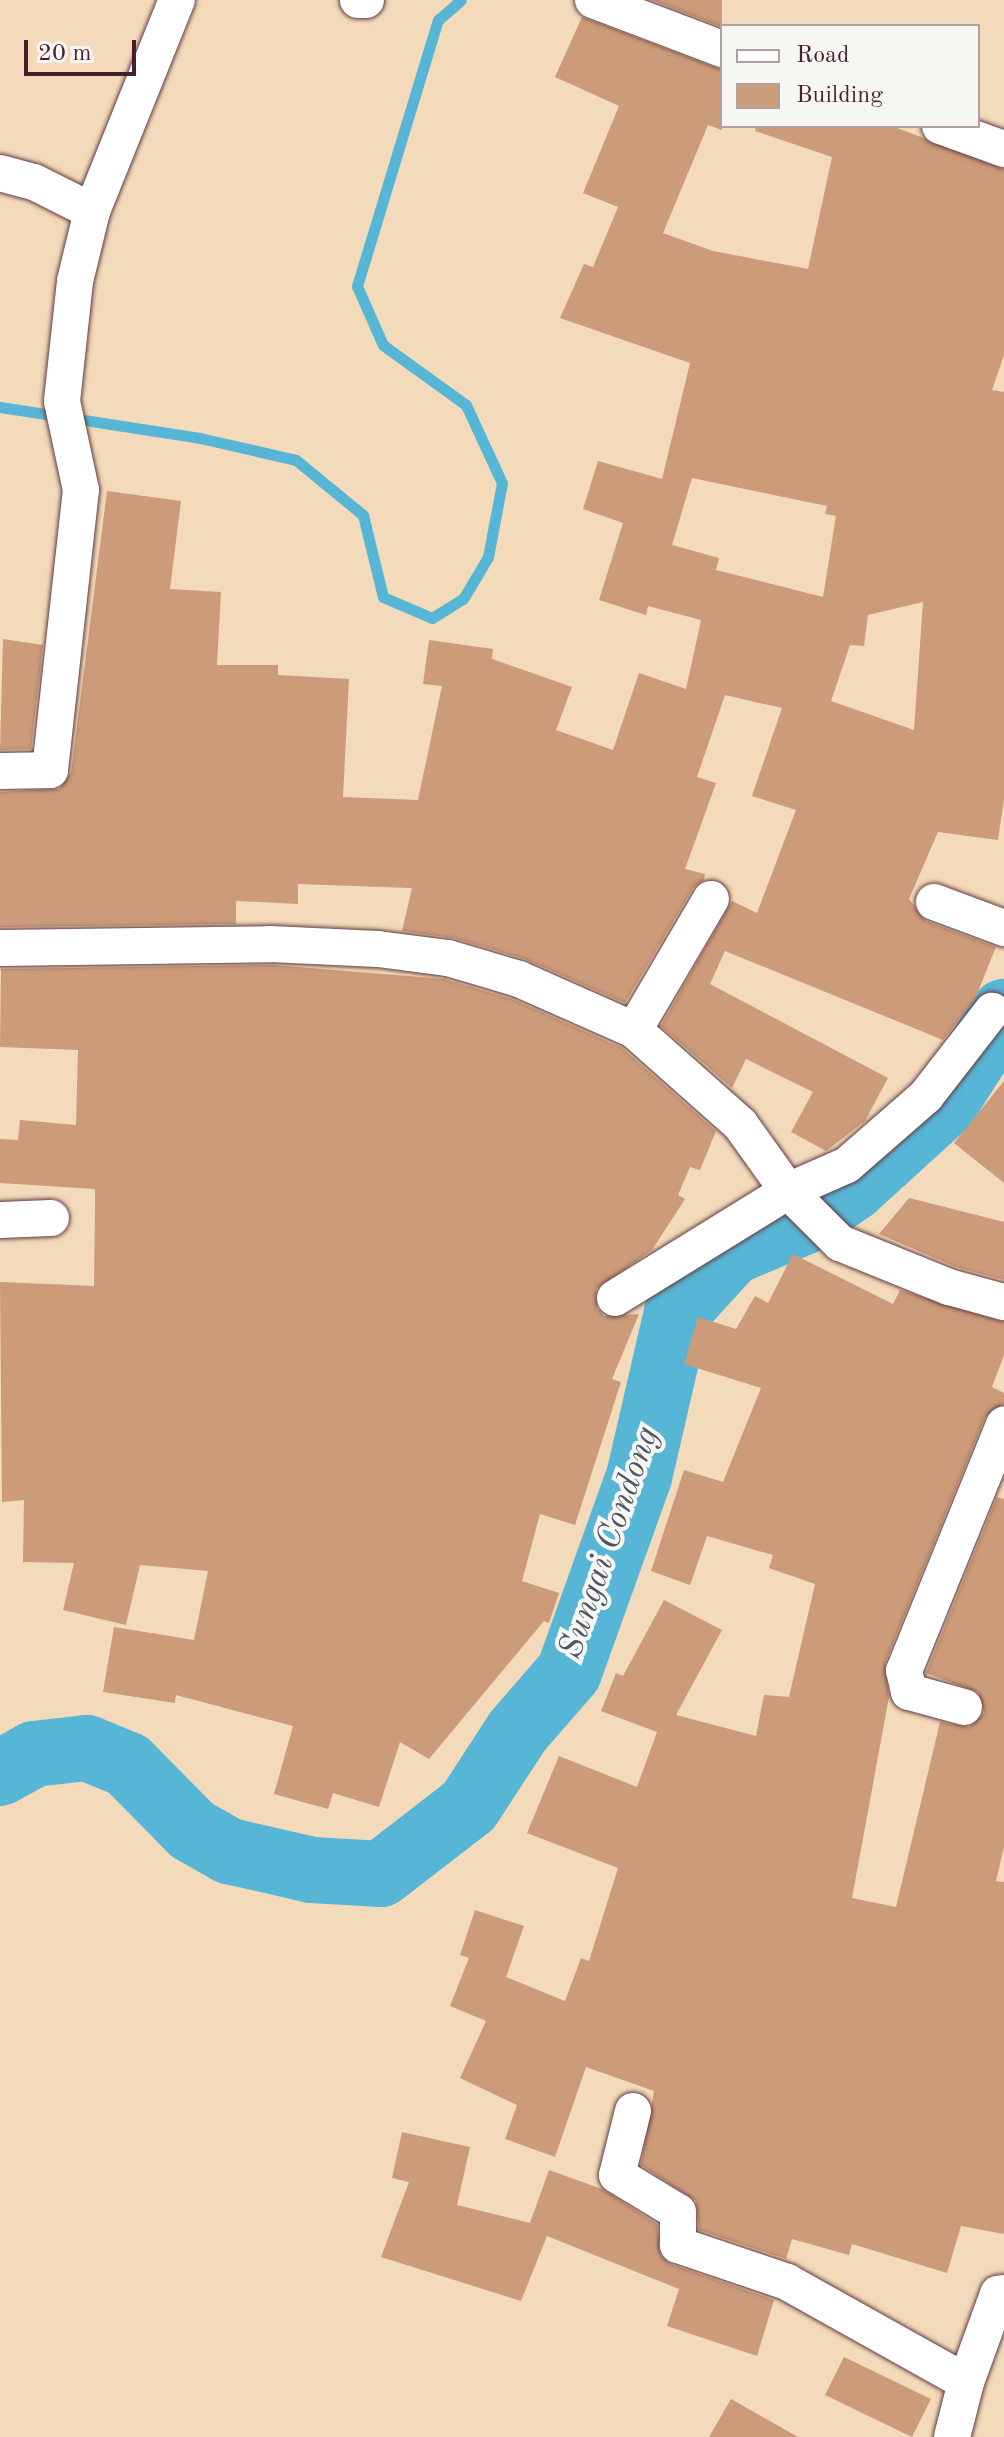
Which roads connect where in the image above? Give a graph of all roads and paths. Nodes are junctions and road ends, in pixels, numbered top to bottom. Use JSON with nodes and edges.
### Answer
{"nodes":[{"id":1,"x":177,"y":0,"type":"edge"},
{"id":2,"x":358,"y":0,"type":"edge"},
{"id":3,"x":366,"y":0,"type":"edge"},
{"id":4,"x":593,"y":0,"type":"edge"},
{"id":5,"x":720,"y":48,"type":"edge"},
{"id":6,"x":946,"y":128,"type":"edge"},
{"id":7,"x":1004,"y":149,"type":"edge"},
{"id":8,"x":0,"y":173,"type":"edge"},
{"id":9,"x":92,"y":211,"type":"junction"},
{"id":10,"x":0,"y":771,"type":"edge"},
{"id":11,"x":711,"y":899,"type":"dead end"},
{"id":12,"x":934,"y":902,"type":"dead end"},
{"id":13,"x":1004,"y":928,"type":"edge"},
{"id":14,"x":0,"y":948,"type":"edge"},
{"id":15,"x":992,"y":1011,"type":"dead end"},
{"id":16,"x":634,"y":1030,"type":"junction"},
{"id":17,"x":792,"y":1196,"type":"junction"},
{"id":18,"x":51,"y":1218,"type":"dead end"},
{"id":19,"x":0,"y":1220,"type":"edge"},
{"id":20,"x":615,"y":1298,"type":"dead end"},
{"id":21,"x":1004,"y":1302,"type":"edge"},
{"id":22,"x":1004,"y":1425,"type":"edge"},
{"id":23,"x":964,"y":1707,"type":"dead end"},
{"id":24,"x":633,"y":2111,"type":"dead end"},
{"id":25,"x":1004,"y":2293,"type":"edge"},
{"id":26,"x":966,"y":2382,"type":"junction"},
{"id":27,"x":952,"y":2437,"type":"edge"}],
"edges":[{"from":1,"to":9,"type":"street"},
{"from":2,"to":3,"type":"street"},
{"from":4,"to":5,"type":"street"},
{"from":6,"to":7,"type":"street"},
{"from":8,"to":9,"type":"street"},
{"from":9,"to":10,"type":"street"},
{"from":11,"to":16,"type":"street"},
{"from":12,"to":13,"type":"street"},
{"from":14,"to":16,"type":"street"},
{"from":15,"to":17,"type":"street"},
{"from":16,"to":17,"type":"street"},
{"from":17,"to":20,"type":"street"},
{"from":17,"to":21,"type":"street"},
{"from":18,"to":19,"type":"street"},
{"from":22,"to":23,"type":"street"},
{"from":24,"to":26,"type":"street"},
{"from":25,"to":26,"type":"street"},
{"from":26,"to":27,"type":"street"}]}
